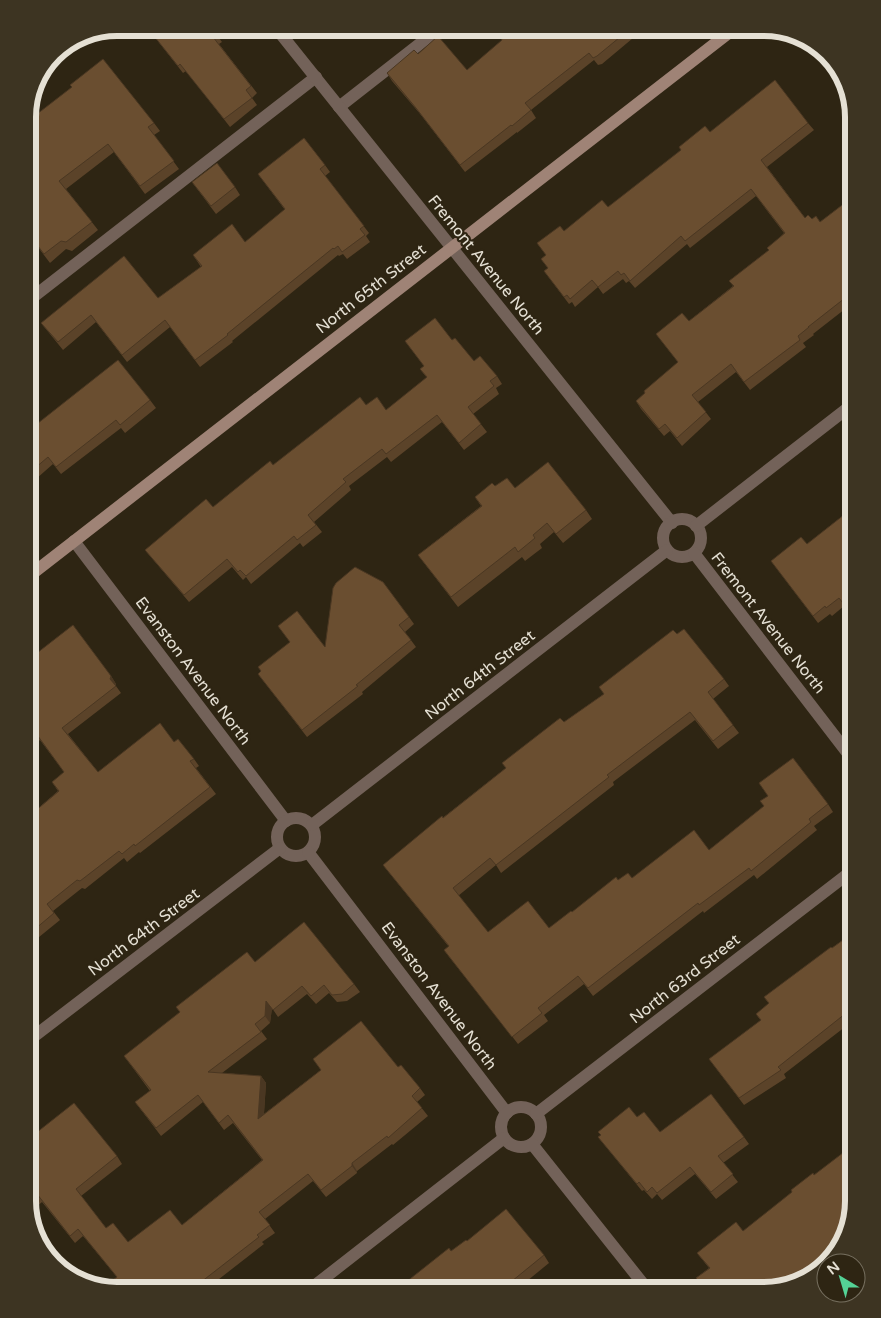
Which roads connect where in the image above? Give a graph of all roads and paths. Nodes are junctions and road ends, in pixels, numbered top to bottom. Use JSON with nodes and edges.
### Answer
{"nodes":[{"id":1,"x":283,"y":36,"type":"edge"},
{"id":2,"x":430,"y":36,"type":"edge"},
{"id":3,"x":725,"y":36,"type":"edge"},
{"id":4,"x":316,"y":77,"type":"junction"},
{"id":5,"x":339,"y":107,"type":"junction"},
{"id":6,"x":451,"y":247,"type":"junction"},
{"id":7,"x":36,"y":295,"type":"edge"},
{"id":8,"x":845,"y":411,"type":"edge"},
{"id":9,"x":672,"y":523,"type":"junction"},
{"id":10,"x":696,"y":526,"type":"junction"},
{"id":11,"x":74,"y":541,"type":"junction"},
{"id":12,"x":667,"y":550,"type":"junction"},
{"id":13,"x":694,"y":553,"type":"junction"},
{"id":14,"x":36,"y":570,"type":"edge"},
{"id":15,"x":845,"y":748,"type":"edge"},
{"id":16,"x":286,"y":820,"type":"junction"},
{"id":17,"x":312,"y":825,"type":"junction"},
{"id":18,"x":280,"y":848,"type":"junction"},
{"id":19,"x":308,"y":852,"type":"junction"},
{"id":20,"x":845,"y":877,"type":"edge"},
{"id":21,"x":36,"y":1036,"type":"edge"},
{"id":22,"x":507,"y":1113,"type":"junction"},
{"id":23,"x":536,"y":1114,"type":"junction"},
{"id":24,"x":504,"y":1138,"type":"junction"},
{"id":25,"x":532,"y":1144,"type":"junction"},
{"id":26,"x":319,"y":1282,"type":"edge"},
{"id":27,"x":642,"y":1282,"type":"edge"}],
"edges":[{"from":1,"to":4,"type":"street","name":"Fremont Avenue North"},
{"from":2,"to":5,"type":"street"},
{"from":3,"to":6,"type":"street","name":"North 65th Street"},
{"from":4,"to":5,"type":"street","name":"Fremont Avenue North"},
{"from":4,"to":7,"type":"street"},
{"from":5,"to":6,"type":"street","name":"Fremont Avenue North"},
{"from":6,"to":9,"type":"street","name":"Fremont Avenue North"},
{"from":6,"to":11,"type":"street","name":"North 65th Street"},
{"from":8,"to":10,"type":"street"},
{"from":9,"to":10,"type":"street"},
{"from":9,"to":12,"type":"street"},
{"from":10,"to":13,"type":"street"},
{"from":11,"to":14,"type":"street","name":"North 65th Street"},
{"from":11,"to":16,"type":"street","name":"Evanston Avenue North"},
{"from":12,"to":13,"type":"street"},
{"from":12,"to":17,"type":"street","name":"North 64th Street"},
{"from":13,"to":15,"type":"street","name":"Fremont Avenue North"},
{"from":16,"to":17,"type":"street"},
{"from":16,"to":18,"type":"street"},
{"from":17,"to":19,"type":"street"},
{"from":18,"to":19,"type":"street"},
{"from":18,"to":21,"type":"street","name":"North 64th Street"},
{"from":19,"to":22,"type":"street","name":"Evanston Avenue North"},
{"from":20,"to":23,"type":"street","name":"North 63rd Street"},
{"from":22,"to":23,"type":"street"},
{"from":22,"to":24,"type":"street"},
{"from":23,"to":25,"type":"street"},
{"from":24,"to":25,"type":"street"},
{"from":24,"to":26,"type":"street"},
{"from":25,"to":27,"type":"street"}]}
